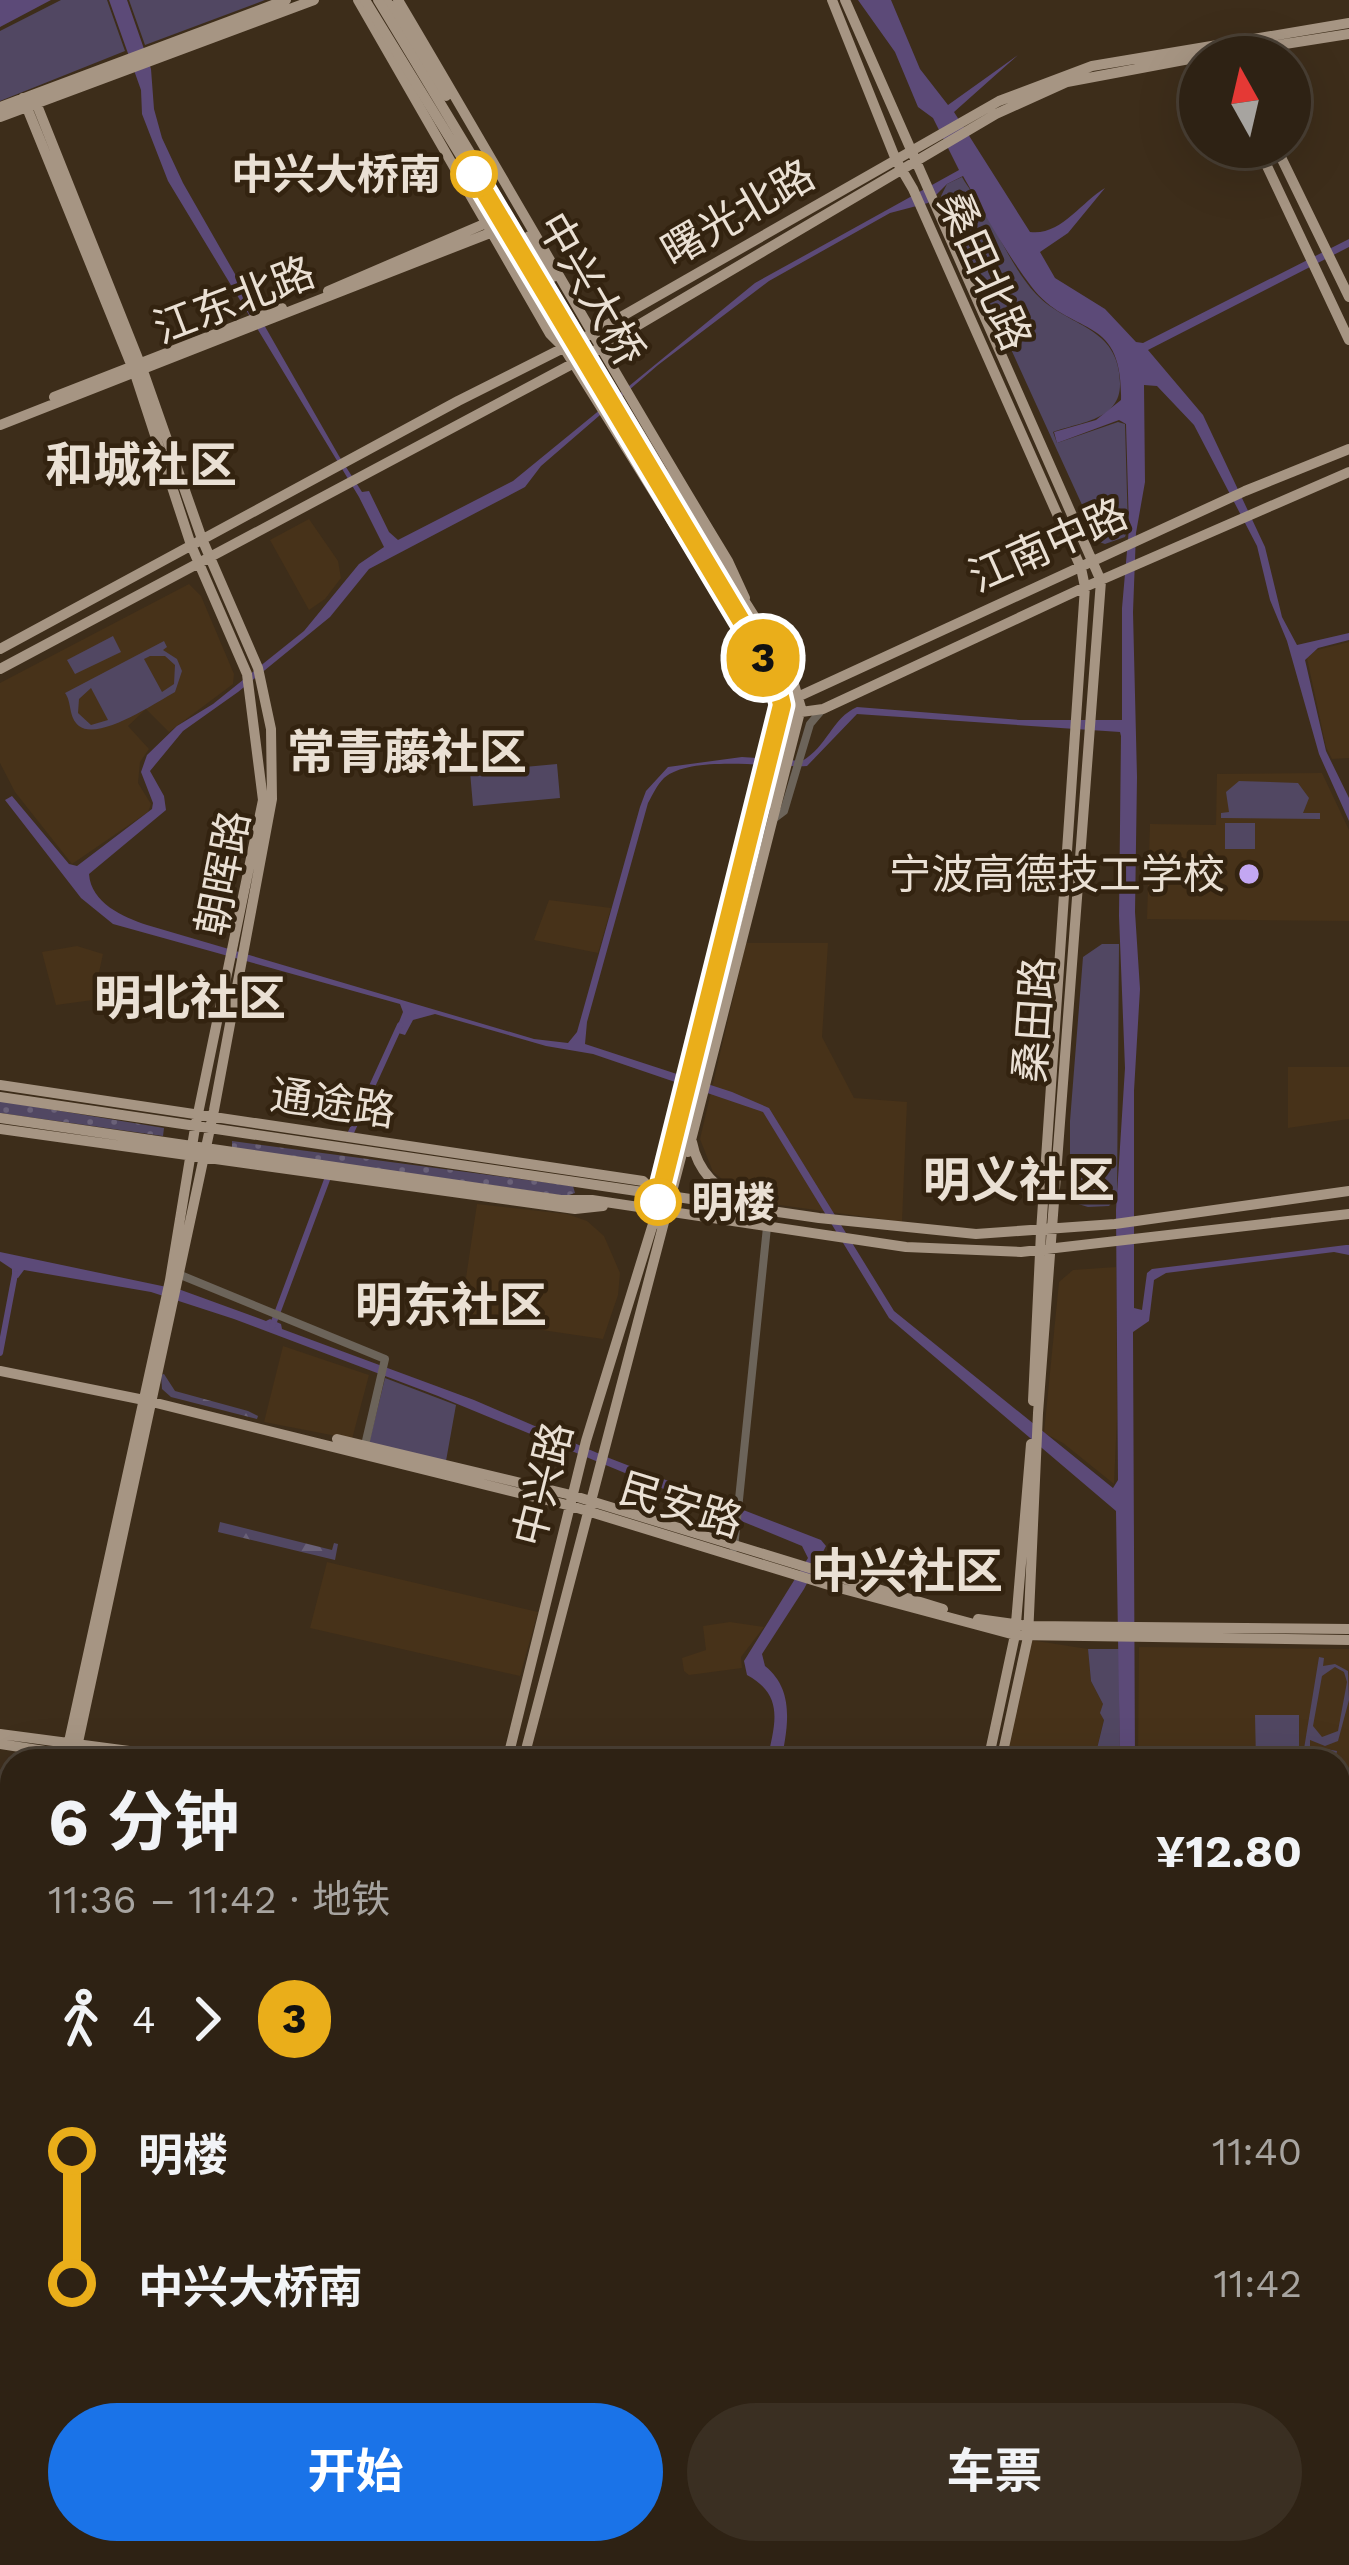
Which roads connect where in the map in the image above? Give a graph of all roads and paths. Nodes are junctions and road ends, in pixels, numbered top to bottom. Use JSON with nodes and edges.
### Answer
{"nodes":[{"id":1,"x":286,"y":0,"type":"edge"},
{"id":2,"x":314,"y":0,"type":"edge"},
{"id":3,"x":362,"y":0,"type":"edge"},
{"id":4,"x":381,"y":0,"type":"edge"},
{"id":5,"x":398,"y":0,"type":"edge"},
{"id":6,"x":832,"y":0,"type":"edge"},
{"id":7,"x":845,"y":0,"type":"edge"},
{"id":8,"x":1349,"y":23,"type":"edge"},
{"id":9,"x":1349,"y":34,"type":"edge"},
{"id":10,"x":1292,"y":36,"type":"edge"},
{"id":11,"x":1311,"y":39,"type":"edge"},
{"id":12,"x":150,"y":57,"type":"junction"},
{"id":13,"x":1179,"y":57,"type":"edge"},
{"id":14,"x":419,"y":88,"type":"junction"},
{"id":15,"x":29,"y":101,"type":"junction"},
{"id":16,"x":0,"y":107,"type":"edge"},
{"id":17,"x":0,"y":117,"type":"edge"},
{"id":18,"x":914,"y":155,"type":"junction"},
{"id":19,"x":900,"y":164,"type":"junction"},
{"id":20,"x":1268,"y":168,"type":"edge"},
{"id":21,"x":1286,"y":168,"type":"edge"},
{"id":22,"x":487,"y":228,"type":"junction"},
{"id":23,"x":1349,"y":297,"type":"edge"},
{"id":24,"x":591,"y":334,"type":"junction"},
{"id":25,"x":1349,"y":340,"type":"edge"},
{"id":26,"x":598,"y":347,"type":"junction"},
{"id":27,"x":564,"y":348,"type":"junction"},
{"id":28,"x":574,"y":362,"type":"junction"},
{"id":29,"x":138,"y":369,"type":"junction"},
{"id":30,"x":0,"y":421,"type":"edge"},
{"id":31,"x":1349,"y":448,"type":"edge"},
{"id":32,"x":1349,"y":472,"type":"edge"},
{"id":33,"x":661,"y":476,"type":"junction"},
{"id":34,"x":196,"y":542,"type":"junction"},
{"id":35,"x":203,"y":558,"type":"junction"},
{"id":36,"x":1095,"y":561,"type":"junction"},
{"id":37,"x":1081,"y":568,"type":"junction"},
{"id":38,"x":1101,"y":581,"type":"junction"},
{"id":39,"x":1085,"y":587,"type":"junction"},
{"id":40,"x":744,"y":614,"type":"junction"},
{"id":41,"x":0,"y":649,"type":"edge"},
{"id":42,"x":0,"y":670,"type":"edge"},
{"id":43,"x":791,"y":707,"type":"junction"},
{"id":44,"x":823,"y":709,"type":"junction"},
{"id":45,"x":1083,"y":714,"type":"junction"},
{"id":46,"x":782,"y":762,"type":"junction"},
{"id":47,"x":234,"y":971,"type":"junction"},
{"id":48,"x":699,"y":1061,"type":"junction"},
{"id":49,"x":0,"y":1085,"type":"edge"},
{"id":50,"x":0,"y":1096,"type":"edge"},
{"id":51,"x":688,"y":1108,"type":"junction"},
{"id":52,"x":0,"y":1118,"type":"edge"},
{"id":53,"x":197,"y":1122,"type":"junction"},
{"id":54,"x":211,"y":1124,"type":"junction"},
{"id":55,"x":0,"y":1129,"type":"edge"},
{"id":56,"x":692,"y":1139,"type":"junction"},
{"id":57,"x":360,"y":1145,"type":"junction"},
{"id":58,"x":191,"y":1153,"type":"junction"},
{"id":59,"x":205,"y":1155,"type":"junction"},
{"id":60,"x":315,"y":1170,"type":"junction"},
{"id":61,"x":1349,"y":1191,"type":"edge"},
{"id":62,"x":665,"y":1194,"type":"junction"},
{"id":63,"x":617,"y":1204,"type":"junction"},
{"id":64,"x":751,"y":1208,"type":"junction"},
{"id":65,"x":664,"y":1211,"type":"junction"},
{"id":66,"x":1349,"y":1214,"type":"edge"},
{"id":67,"x":766,"y":1227,"type":"junction"},
{"id":68,"x":658,"y":1228,"type":"junction"},
{"id":69,"x":1046,"y":1231,"type":"junction"},
{"id":70,"x":1046,"y":1251,"type":"junction"},
{"id":71,"x":175,"y":1276,"type":"junction"},
{"id":72,"x":3,"y":1369,"type":"edge"},
{"id":73,"x":149,"y":1399,"type":"junction"},
{"id":74,"x":365,"y":1445,"type":"junction"},
{"id":75,"x":572,"y":1501,"type":"junction"},
{"id":76,"x":589,"y":1506,"type":"junction"},
{"id":77,"x":734,"y":1551,"type":"junction"},
{"id":78,"x":1349,"y":1629,"type":"edge"},
{"id":79,"x":1022,"y":1631,"type":"junction"},
{"id":80,"x":1147,"y":1632,"type":"junction"},
{"id":81,"x":1349,"y":1640,"type":"edge"},
{"id":82,"x":0,"y":1734,"type":"edge"},
{"id":83,"x":0,"y":1744,"type":"edge"},
{"id":84,"x":31,"y":1749,"type":"edge"},
{"id":85,"x":49,"y":1749,"type":"edge"},
{"id":86,"x":69,"y":1749,"type":"edge"},
{"id":87,"x":510,"y":1749,"type":"edge"},
{"id":88,"x":526,"y":1749,"type":"edge"},
{"id":89,"x":991,"y":1749,"type":"edge"},
{"id":90,"x":1003,"y":1749,"type":"edge"}],
"edges":[{"from":1,"to":12,"type":"main road"},
{"from":2,"to":12,"type":"main road"},
{"from":3,"to":14,"type":"main road","name":"中兴大桥","bridge":true},
{"from":3,"to":22,"type":"main road"},
{"from":4,"to":24,"type":"main road","bridge":true},
{"from":4,"to":33,"type":"main road","name":"中兴大桥","bridge":true},
{"from":5,"to":24,"type":"main road"},
{"from":6,"to":19,"type":"main road","name":"桑田北路"},
{"from":7,"to":18,"type":"main road","name":"桑田北路"},
{"from":8,"to":10,"type":"main road","name":"曙光北路"},
{"from":9,"to":11,"type":"main road","name":"曙光北路"},
{"from":12,"to":15,"type":"main road"},
{"from":13,"to":18,"type":"main road","name":"曙光北路"},
{"from":14,"to":27,"type":"main road","bridge":true},
{"from":14,"to":33,"type":"main road","name":"中兴大桥","bridge":true},
{"from":15,"to":16,"type":"main road"},
{"from":15,"to":17,"type":"main road"},
{"from":15,"to":29,"type":"main road","name":"朝晖路"},
{"from":18,"to":19,"type":"main road","name":"曙光北路"},
{"from":18,"to":36,"type":"main road","name":"桑田北路"},
{"from":19,"to":24,"type":"main road","name":"曙光北路"},
{"from":19,"to":26,"type":"main road","name":"曙光北路"},
{"from":19,"to":37,"type":"main road","name":"桑田北路"},
{"from":20,"to":25,"type":"main road"},
{"from":21,"to":23,"type":"main road"},
{"from":22,"to":27,"type":"main road"},
{"from":22,"to":29,"type":"main road","name":"江东北路"},
{"from":24,"to":26,"type":"main road"},
{"from":24,"to":27,"type":"main road","name":"曙光北路"},
{"from":26,"to":28,"type":"main road","name":"曙光北路"},
{"from":26,"to":40,"type":"main road","bridge":true},
{"from":27,"to":28,"type":"main road"},
{"from":27,"to":34,"type":"main road","name":"曙光北路"},
{"from":28,"to":35,"type":"main road","name":"曙光北路"},
{"from":28,"to":40,"type":"main road"},
{"from":29,"to":30,"type":"main road","name":"江东北路"},
{"from":29,"to":34,"type":"main road","name":"朝晖路"},
{"from":31,"to":36,"type":"main road","name":"江南中路"},
{"from":32,"to":38,"type":"main road","name":"江南中路"},
{"from":33,"to":40,"type":"main road","name":"中兴大桥"},
{"from":34,"to":35,"type":"main road","name":"朝晖路"},
{"from":34,"to":41,"type":"main road","name":"曙光北路"},
{"from":35,"to":42,"type":"main road","name":"曙光北路"},
{"from":35,"to":47,"type":"main road","name":"朝晖路"},
{"from":36,"to":37,"type":"main road","name":"江南中路"},
{"from":36,"to":38,"type":"main road","name":"桑田路"},
{"from":37,"to":39,"type":"main road","name":"桑田路"},
{"from":37,"to":43,"type":"main road","name":"江南中路"},
{"from":38,"to":39,"type":"main road","name":"江南中路"},
{"from":38,"to":45,"type":"main road","name":"桑田路"},
{"from":39,"to":44,"type":"main road","name":"江南中路"},
{"from":39,"to":45,"type":"main road","name":"桑田路"},
{"from":40,"to":43,"type":"main road"},
{"from":40,"to":43,"type":"main road"},
{"from":43,"to":44,"type":"main road","name":"江南中路"},
{"from":43,"to":46,"type":"main road"},
{"from":43,"to":46,"type":"main road"},
{"from":44,"to":46,"type":"street"},
{"from":45,"to":69,"type":"main road","name":"桑田路"},
{"from":46,"to":48,"type":"main road","name":"中兴路"},
{"from":46,"to":48,"type":"main road"},
{"from":47,"to":53,"type":"main road","name":"朝晖路"},
{"from":47,"to":54,"type":"main road","name":"朝晖路"},
{"from":48,"to":51,"type":"main road","name":"中兴路"},
{"from":49,"to":53,"type":"main road","name":"通途路"},
{"from":50,"to":53,"type":"main road","name":"通途路"},
{"from":51,"to":56,"type":"main road","name":"中兴路"},
{"from":51,"to":62,"type":"main road","name":"中兴路"},
{"from":52,"to":58,"type":"main road","name":"通途路"},
{"from":53,"to":54,"type":"main road","name":"通途路"},
{"from":53,"to":58,"type":"main road","name":"朝晖路"},
{"from":54,"to":57,"type":"main road","name":"通途路"},
{"from":54,"to":57,"type":"main road","name":"通途路"},
{"from":54,"to":59,"type":"main road","name":"朝晖路"},
{"from":55,"to":58,"type":"main road","name":"通途路"},
{"from":56,"to":62,"type":"main road","name":"中兴路"},
{"from":56,"to":64,"type":"main road"},
{"from":57,"to":62,"type":"main road","name":"通途路"},
{"from":58,"to":59,"type":"main road","name":"通途路"},
{"from":58,"to":71,"type":"main road","name":"朝晖路"},
{"from":59,"to":60,"type":"main road","name":"通途路"},
{"from":59,"to":71,"type":"main road","name":"朝晖路"},
{"from":60,"to":63,"type":"main road","name":"通途路"},
{"from":60,"to":63,"type":"main road","name":"通途路"},
{"from":61,"to":69,"type":"main road"},
{"from":62,"to":64,"type":"main road","name":"通途路"},
{"from":62,"to":65,"type":"main road","name":"中兴路"},
{"from":62,"to":65,"type":"main road","name":"中兴路"},
{"from":63,"to":65,"type":"main road","name":"通途路"},
{"from":64,"to":69,"type":"main road","name":"通途路"},
{"from":65,"to":67,"type":"main road","name":"通途路"},
{"from":65,"to":68,"type":"main road","name":"中兴路"},
{"from":66,"to":70,"type":"main road"},
{"from":67,"to":70,"type":"main road","name":"通途路"},
{"from":67,"to":77,"type":"street"},
{"from":68,"to":75,"type":"main road","name":"中兴路"},
{"from":68,"to":76,"type":"main road","name":"中兴路"},
{"from":69,"to":70,"type":"main road","name":"桑田路"},
{"from":70,"to":79,"type":"main road","name":"桑田路"},
{"from":71,"to":73,"type":"main road","name":"朝晖路"},
{"from":71,"to":74,"type":"street"},
{"from":72,"to":73,"type":"main road","name":"民安路"},
{"from":73,"to":74,"type":"main road","name":"民安路"},
{"from":73,"to":75,"type":"main road","name":"民安路"},
{"from":73,"to":86,"type":"main road","name":"朝晖路"},
{"from":74,"to":75,"type":"main road","name":"民安路"},
{"from":75,"to":76,"type":"main road","name":"民安路"},
{"from":75,"to":87,"type":"main road","name":"中兴路"},
{"from":76,"to":77,"type":"main road","name":"民安路"},
{"from":76,"to":88,"type":"main road","name":"中兴路"},
{"from":77,"to":79,"type":"main road","name":"民安路"},
{"from":78,"to":80,"type":"main road","name":"民安路"},
{"from":79,"to":80,"type":"main road","name":"民安路"},
{"from":79,"to":89,"type":"main road"},
{"from":79,"to":90,"type":"main road"},
{"from":80,"to":81,"type":"main road","name":"民安路"},
{"from":82,"to":85,"type":"main road"},
{"from":83,"to":84,"type":"main road"}]}
